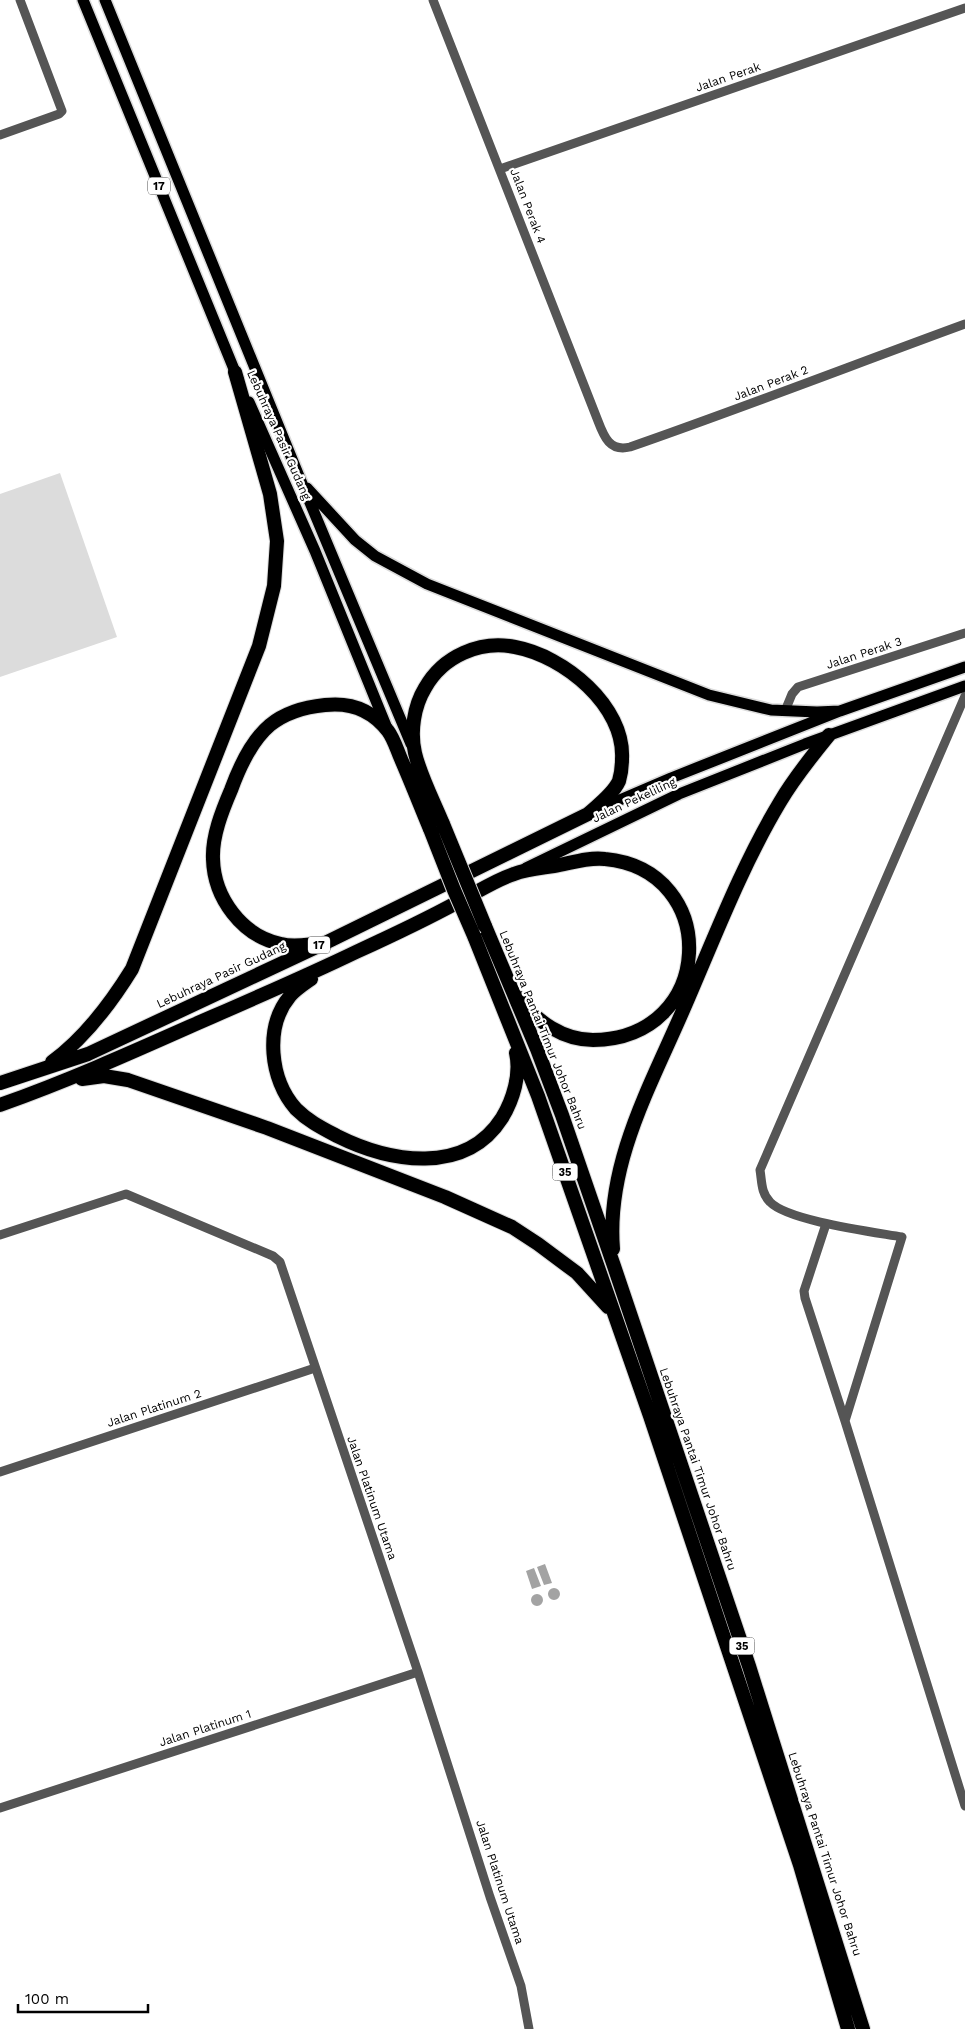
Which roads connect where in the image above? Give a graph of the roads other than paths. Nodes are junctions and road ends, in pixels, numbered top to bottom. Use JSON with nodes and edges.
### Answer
{"nodes":[{"id":1,"x":20,"y":0,"type":"edge"},
{"id":2,"x":83,"y":0,"type":"edge"},
{"id":3,"x":106,"y":0,"type":"edge"},
{"id":4,"x":433,"y":0,"type":"edge"},
{"id":5,"x":965,"y":8,"type":"edge"},
{"id":6,"x":126,"y":51,"type":"junction"},
{"id":7,"x":107,"y":58,"type":"junction"},
{"id":8,"x":0,"y":135,"type":"edge"},
{"id":9,"x":500,"y":169,"type":"junction"},
{"id":10,"x":965,"y":324,"type":"edge"},
{"id":11,"x":234,"y":372,"type":"junction"},
{"id":12,"x":598,"y":421,"type":"joint"},
{"id":13,"x":301,"y":482,"type":"junction"},
{"id":14,"x":965,"y":633,"type":"edge"},
{"id":15,"x":965,"y":667,"type":"edge"},
{"id":16,"x":965,"y":686,"type":"edge"},
{"id":17,"x":965,"y":696,"type":"edge"},
{"id":18,"x":785,"y":711,"type":"junction"},
{"id":19,"x":840,"y":711,"type":"junction"},
{"id":20,"x":389,"y":732,"type":"junction"},
{"id":21,"x":829,"y":735,"type":"junction"},
{"id":22,"x":415,"y":753,"type":"junction"},
{"id":23,"x":588,"y":814,"type":"junction"},
{"id":24,"x":437,"y":826,"type":"junction"},
{"id":25,"x":513,"y":874,"type":"junction"},
{"id":26,"x":479,"y":931,"type":"junction"},
{"id":27,"x":323,"y":944,"type":"junction"},
{"id":28,"x":327,"y":966,"type":"junction"},
{"id":29,"x":510,"y":986,"type":"junction"},
{"id":30,"x":511,"y":1030,"type":"junction"},
{"id":31,"x":46,"y":1066,"type":"junction"},
{"id":32,"x":0,"y":1083,"type":"edge"},
{"id":33,"x":52,"y":1086,"type":"junction"},
{"id":34,"x":0,"y":1104,"type":"edge"},
{"id":35,"x":826,"y":1224,"type":"junction"},
{"id":36,"x":0,"y":1235,"type":"edge"},
{"id":37,"x":614,"y":1266,"type":"junction"},
{"id":38,"x":614,"y":1315,"type":"junction"},
{"id":39,"x":316,"y":1368,"type":"junction"},
{"id":40,"x":845,"y":1420,"type":"junction"},
{"id":41,"x":0,"y":1472,"type":"edge"},
{"id":42,"x":418,"y":1672,"type":"junction"},
{"id":43,"x":965,"y":1806,"type":"edge"},
{"id":44,"x":0,"y":1808,"type":"edge"},
{"id":45,"x":529,"y":2029,"type":"edge"},
{"id":46,"x":848,"y":2029,"type":"edge"},
{"id":47,"x":863,"y":2029,"type":"edge"}],
"edges":[{"from":1,"to":8,"type":"street"},
{"from":2,"to":7,"type":"main road","name":"Lebuhraya Pasir Gudang","number":"17"},
{"from":3,"to":6,"type":"main road","name":"Lebuhraya Pasir Gudang","number":"17"},
{"from":4,"to":9,"type":"street","name":"Jalan Perak 4"},
{"from":5,"to":9,"type":"street","name":"Jalan Perak"},
{"from":6,"to":7,"type":"main road"},
{"from":6,"to":13,"type":"main road","name":"Lebuhraya Pasir Gudang","number":"17"},
{"from":7,"to":11,"type":"main road","name":"Lebuhraya Pasir Gudang","number":"17"},
{"from":9,"to":12,"type":"street","name":"Jalan Perak 4"},
{"from":10,"to":12,"type":"street","name":"Jalan Perak 2"},
{"from":11,"to":20,"type":"main road","name":"Lebuhraya Pasir Gudang","number":"17"},
{"from":11,"to":31,"type":"highway"},
{"from":13,"to":18,"type":"main road"},
{"from":13,"to":22,"type":"main road","name":"Lebuhraya Pasir Gudang","number":"17"},
{"from":14,"to":18,"type":"street","name":"Jalan Perak 3"},
{"from":15,"to":19,"type":"main road","name":"Jalan Pekeliling"},
{"from":16,"to":21,"type":"main road","name":"Jalan Pekeliling"},
{"from":17,"to":35,"type":"street"},
{"from":18,"to":19,"type":"main road"},
{"from":19,"to":23,"type":"main road","name":"Jalan Pekeliling"},
{"from":20,"to":24,"type":"highway","name":"Lebuhraya Pasir Gudang","number":"17"},
{"from":20,"to":27,"type":"highway"},
{"from":21,"to":25,"type":"main road","name":"Jalan Pekeliling","number":"17"},
{"from":21,"to":37,"type":"highway"},
{"from":22,"to":23,"type":"highway","name":"Lebuhraya Pasir Gudang"},
{"from":22,"to":24,"type":"highway","name":"Lebuhraya Pasir Gudang","number":"17"},
{"from":23,"to":27,"type":"highway","name":"Lebuhraya Pasir Gudang","number":"17"},
{"from":24,"to":26,"type":"highway","name":"Lebuhraya Pasir Gudang","number":"17","bridge":true},
{"from":25,"to":28,"type":"highway","name":"Jalan Pekeliling","number":"17"},
{"from":25,"to":29,"type":"highway"},
{"from":26,"to":29,"type":"highway","name":"Lebuhraya Pantai Timur Johor Bahru","number":"17"},
{"from":26,"to":30,"type":"highway","number":"17"},
{"from":27,"to":31,"type":"highway","name":"Lebuhraya Pasir Gudang","number":"17"},
{"from":28,"to":30,"type":"highway"},
{"from":28,"to":33,"type":"highway","number":"17"},
{"from":29,"to":37,"type":"highway","name":"Lebuhraya Pantai Timur Johor Bahru","number":"35"},
{"from":30,"to":38,"type":"highway","number":"35"},
{"from":31,"to":32,"type":"highway","name":"Lebuhraya Pasir Gudang","number":"17"},
{"from":33,"to":34,"type":"highway","number":"17"},
{"from":33,"to":38,"type":"highway"},
{"from":35,"to":40,"type":"street"},
{"from":35,"to":40,"type":"street"},
{"from":36,"to":39,"type":"street","name":"Jalan Platinum Utama"},
{"from":37,"to":47,"type":"highway","name":"Lebuhraya Pantai Timur Johor Bahru","number":"35"},
{"from":38,"to":46,"type":"highway","number":"35"},
{"from":39,"to":41,"type":"street","name":"Jalan Platinum 2"},
{"from":39,"to":42,"type":"street","name":"Jalan Platinum Utama"},
{"from":40,"to":43,"type":"street"},
{"from":42,"to":44,"type":"street","name":"Jalan Platinum 1"},
{"from":42,"to":45,"type":"street","name":"Jalan Platinum Utama"}]}
